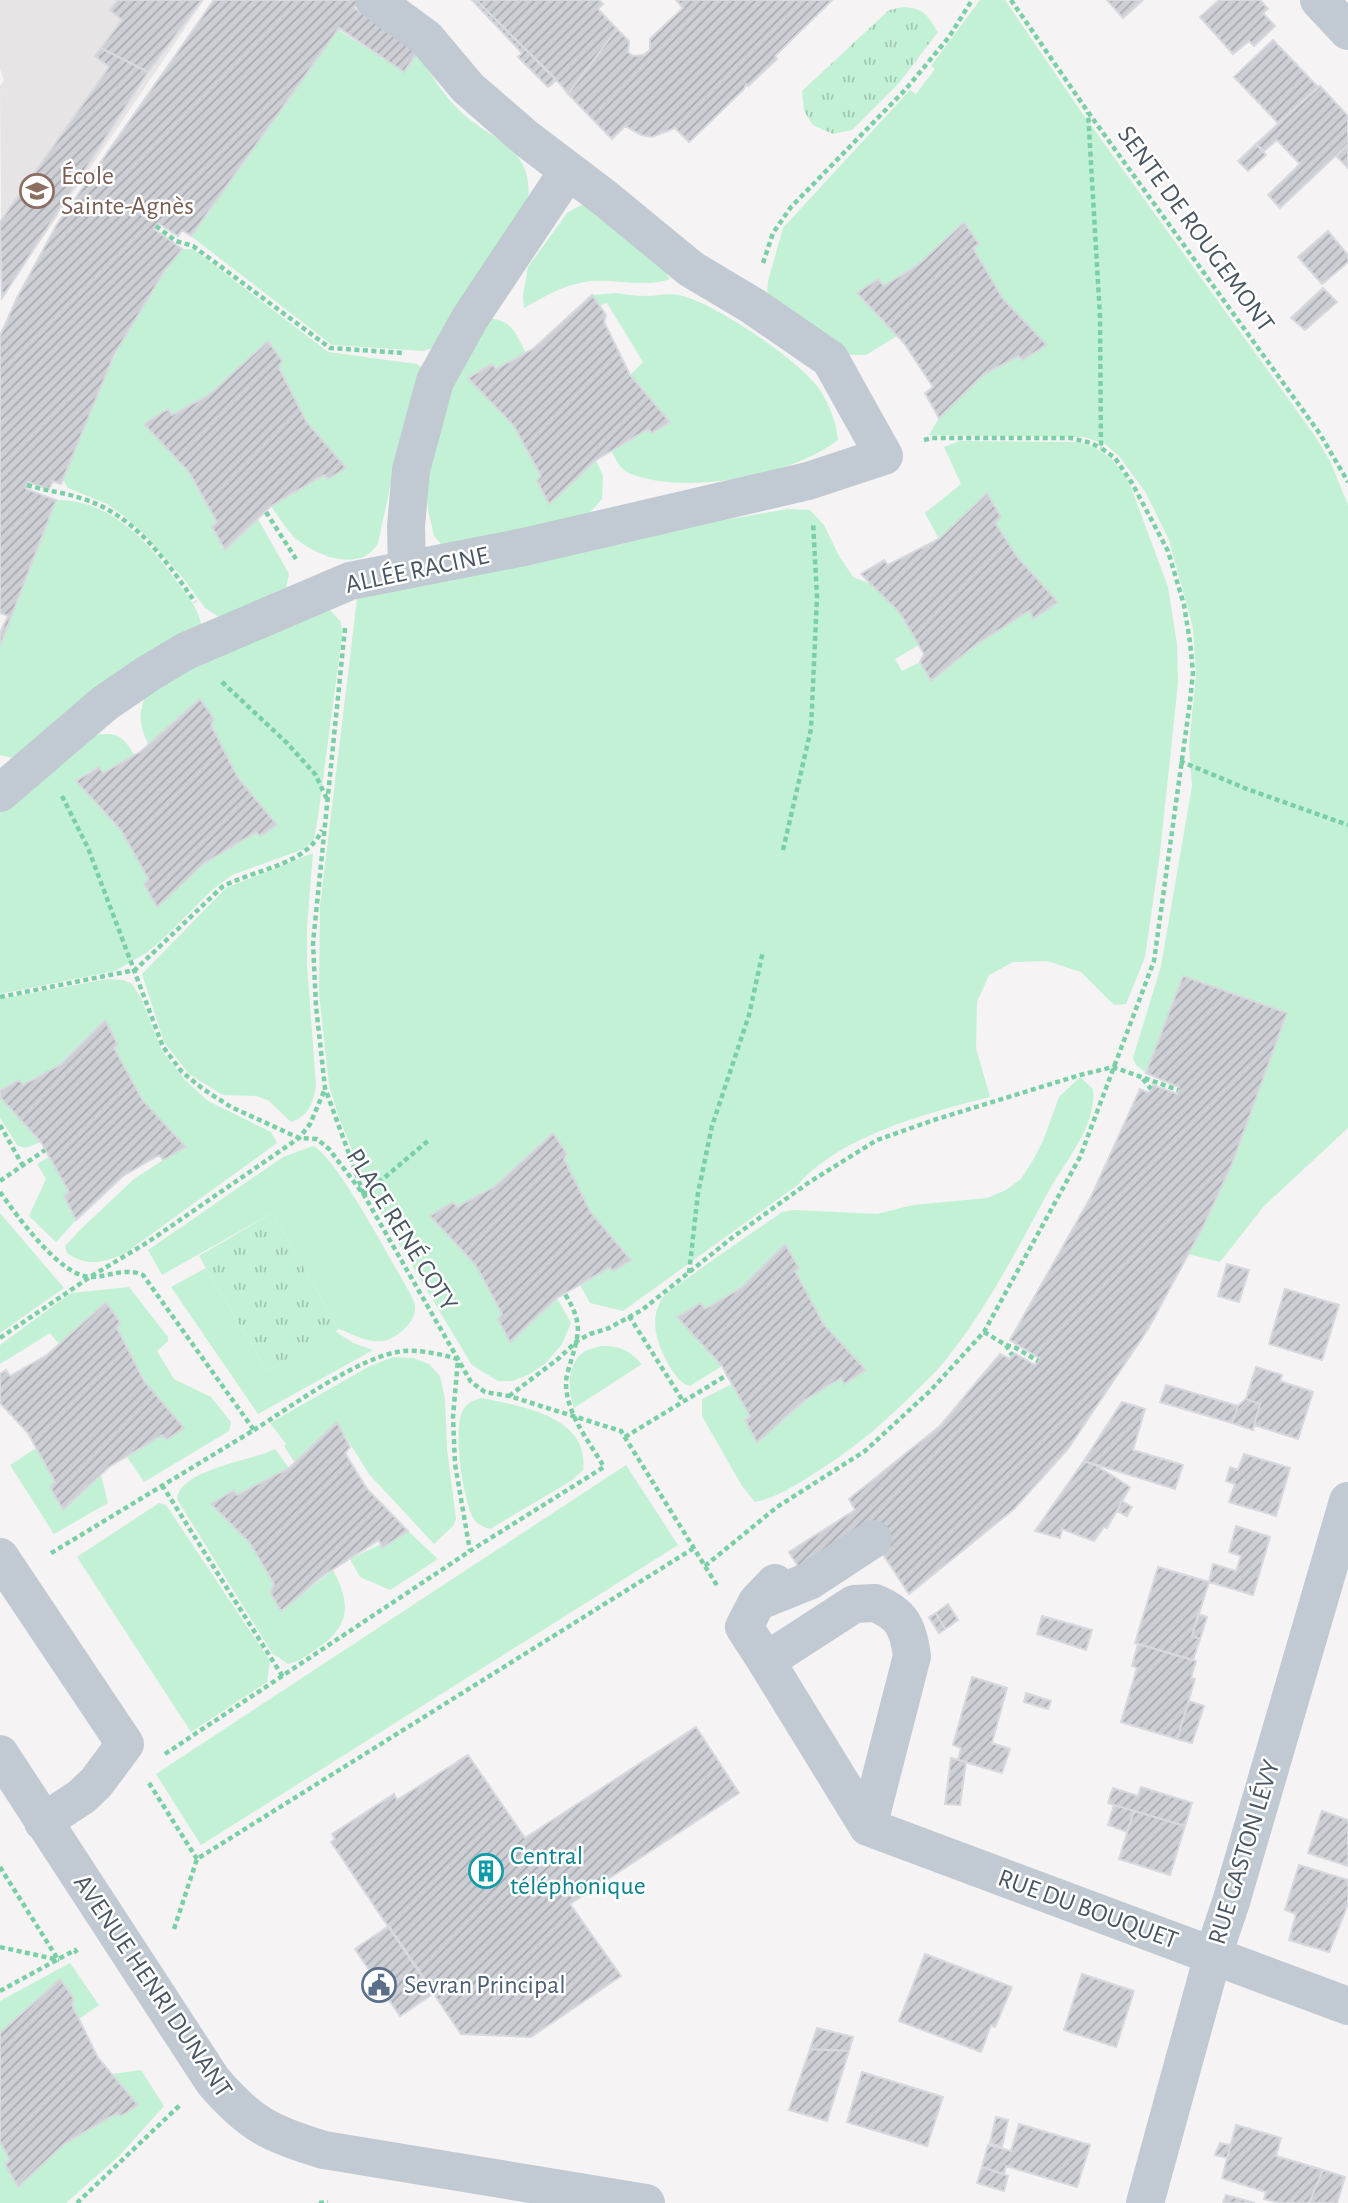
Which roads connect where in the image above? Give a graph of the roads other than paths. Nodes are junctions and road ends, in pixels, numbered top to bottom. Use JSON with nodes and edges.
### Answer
{"nodes":[{"id":1,"x":374,"y":0,"type":"edge"},
{"id":2,"x":1319,"y":0,"type":"edge"},
{"id":3,"x":1348,"y":31,"type":"edge"},
{"id":4,"x":568,"y":171,"type":"junction"},
{"id":5,"x":407,"y":570,"type":"junction"},
{"id":6,"x":0,"y":793,"type":"edge"},
{"id":7,"x":1348,"y":1502,"type":"edge"},
{"id":8,"x":873,"y":1539,"type":"dead end"},
{"id":9,"x":796,"y":1562,"type":"dead end"},
{"id":10,"x":6,"y":1567,"type":"edge"},
{"id":11,"x":751,"y":1614,"type":"junction"},
{"id":12,"x":766,"y":1661,"type":"junction"},
{"id":13,"x":0,"y":1754,"type":"edge"},
{"id":14,"x":43,"y":1822,"type":"junction"},
{"id":15,"x":868,"y":1828,"type":"junction"},
{"id":16,"x":1213,"y":1955,"type":"junction"},
{"id":17,"x":1348,"y":2006,"type":"edge"},
{"id":18,"x":646,"y":2203,"type":"edge"},
{"id":19,"x":1145,"y":2203,"type":"edge"}],
"edges":[{"from":1,"to":4,"type":"street"},
{"from":2,"to":3,"type":"street"},
{"from":4,"to":5,"type":"street"},
{"from":4,"to":5,"type":"street","name":"ALLÉE RACINE"},
{"from":5,"to":6,"type":"street","name":"ALLÉE RACINE"},
{"from":7,"to":16,"type":"street","name":"RUE GASTON LÉVY"},
{"from":8,"to":11,"type":"street"},
{"from":9,"to":11,"type":"street"},
{"from":10,"to":14,"type":"street"},
{"from":11,"to":12,"type":"street"},
{"from":12,"to":15,"type":"street"},
{"from":12,"to":15,"type":"street"},
{"from":13,"to":14,"type":"street","name":"AVENUE HENRI DUNANT"},
{"from":14,"to":18,"type":"street","name":"AVENUE HENRI DUNANT"},
{"from":15,"to":16,"type":"street","name":"RUE DU BOUQUET"},
{"from":16,"to":17,"type":"street","name":"RUE DU BOUQUET"},
{"from":16,"to":19,"type":"street","name":"RUE GASTON LÉVY"}]}
